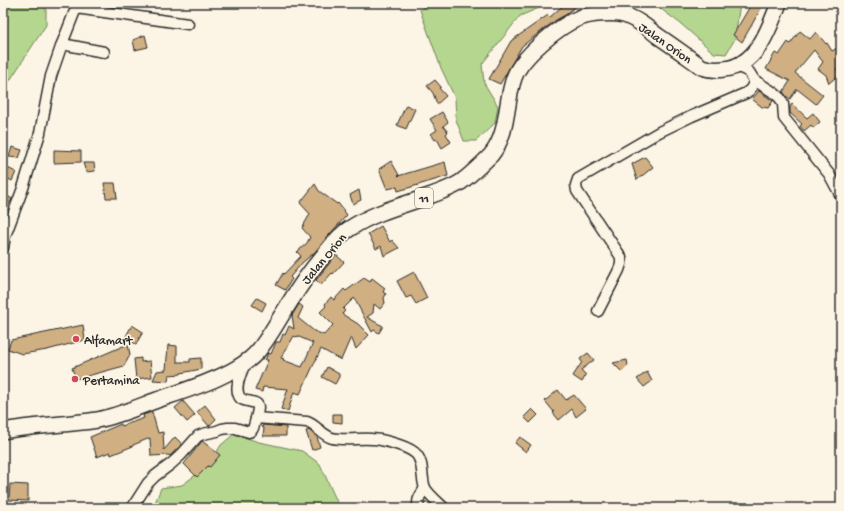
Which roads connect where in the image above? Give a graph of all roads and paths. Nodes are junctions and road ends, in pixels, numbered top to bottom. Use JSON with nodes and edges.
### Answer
{"nodes":[{"id":1,"x":779,"y":3,"type":"edge"},
{"id":2,"x":77,"y":5,"type":"edge"},
{"id":3,"x":188,"y":24,"type":"dead end"},
{"id":4,"x":62,"y":44,"type":"junction"},
{"id":5,"x":104,"y":52,"type":"dead end"},
{"id":6,"x":737,"y":66,"type":"junction"},
{"id":7,"x":754,"y":80,"type":"junction"},
{"id":8,"x":841,"y":196,"type":"edge"},
{"id":9,"x":3,"y":248,"type":"edge"},
{"id":10,"x":598,"y":311,"type":"dead end"},
{"id":11,"x":245,"y":363,"type":"junction"},
{"id":12,"x":256,"y":418,"type":"junction"},
{"id":13,"x":3,"y":431,"type":"edge"},
{"id":14,"x":425,"y":488,"type":"junction"},
{"id":15,"x":132,"y":508,"type":"edge"},
{"id":16,"x":419,"y":508,"type":"edge"},
{"id":17,"x":444,"y":508,"type":"edge"}],
"edges":[{"from":1,"to":6,"type":"highway","name":"Jalan Orion","number":"11"},
{"from":2,"to":3,"type":"street"},
{"from":2,"to":4,"type":"street"},
{"from":4,"to":5,"type":"street"},
{"from":4,"to":9,"type":"street"},
{"from":6,"to":7,"type":"street"},
{"from":6,"to":11,"type":"highway","name":"Jalan Orion","number":"11"},
{"from":7,"to":8,"type":"street"},
{"from":7,"to":10,"type":"street"},
{"from":11,"to":12,"type":"street"},
{"from":11,"to":13,"type":"highway","name":"Jalan Orion","number":"11"},
{"from":12,"to":14,"type":"street"},
{"from":12,"to":15,"type":"street"},
{"from":14,"to":16,"type":"street"},
{"from":14,"to":17,"type":"street"}]}
